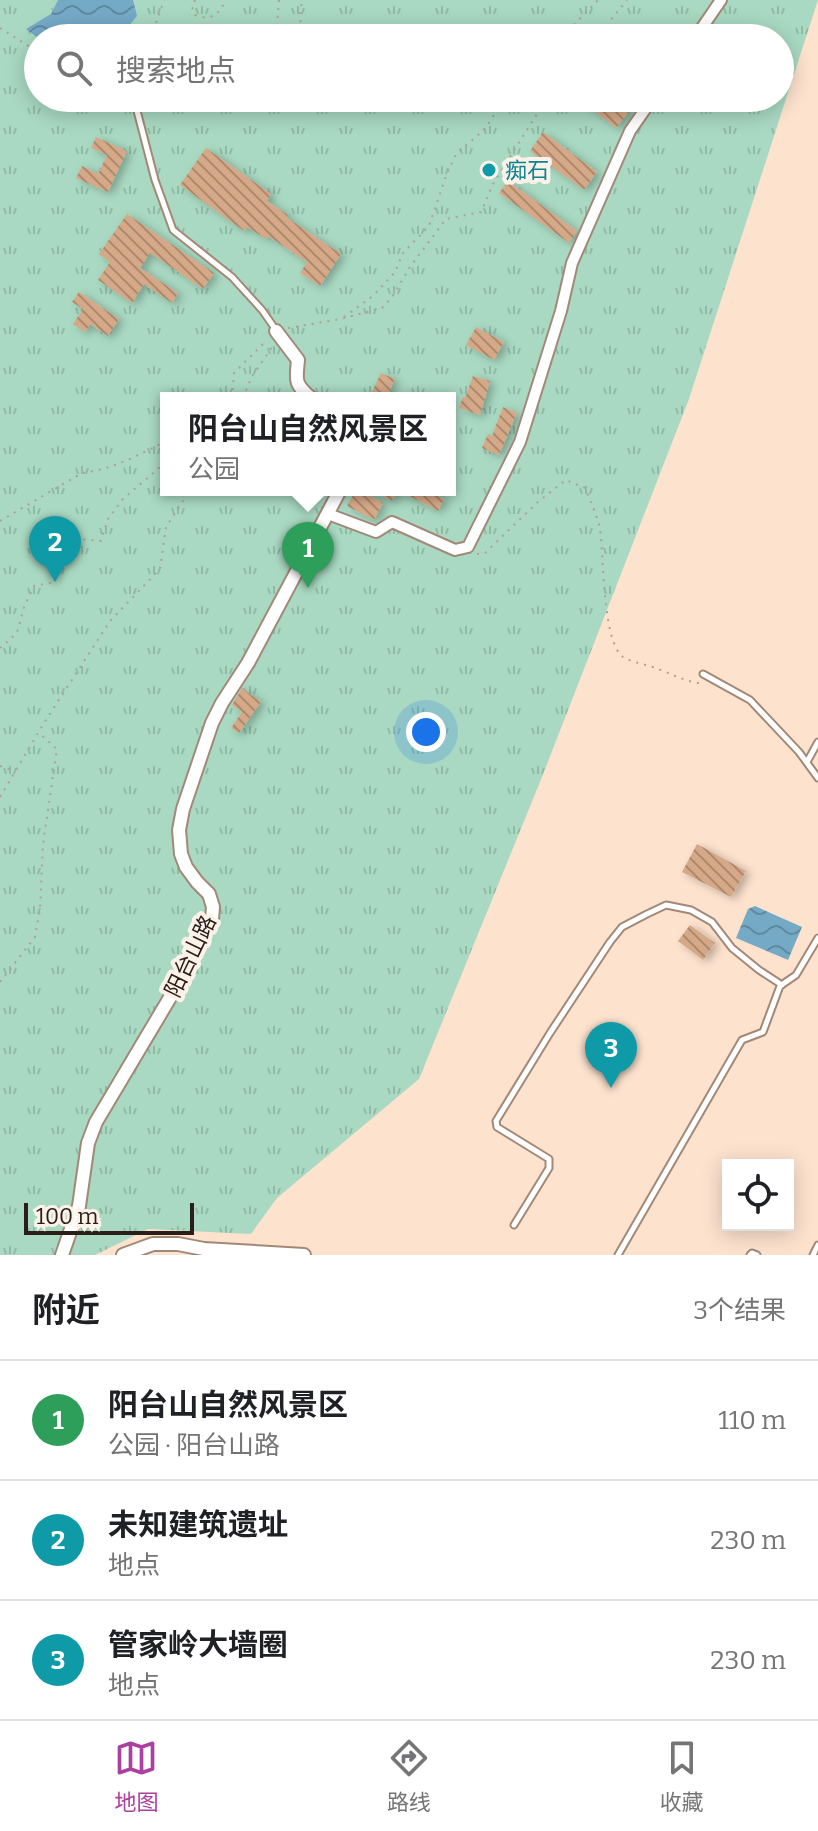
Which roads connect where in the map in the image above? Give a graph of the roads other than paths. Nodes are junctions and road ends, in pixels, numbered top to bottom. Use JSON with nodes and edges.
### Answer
{"nodes":[{"id":1,"x":721,"y":0,"type":"edge"},
{"id":2,"x":705,"y":24,"type":"edge"},
{"id":3,"x":137,"y":112,"type":"edge"},
{"id":4,"x":643,"y":112,"type":"edge"},
{"id":5,"x":279,"y":335,"type":"joint"},
{"id":6,"x":304,"y":392,"type":"edge"},
{"id":7,"x":337,"y":496,"type":"edge"},
{"id":8,"x":328,"y":514,"type":"junction"},
{"id":9,"x":703,"y":674,"type":"dead end"},
{"id":10,"x":818,"y":742,"type":"edge"},
{"id":11,"x":807,"y":762,"type":"junction"},
{"id":12,"x":818,"y":778,"type":"edge"},
{"id":13,"x":818,"y":938,"type":"edge"},
{"id":14,"x":782,"y":985,"type":"junction"},
{"id":15,"x":514,"y":1225,"type":"dead end"},
{"id":16,"x":818,"y":1245,"type":"edge"},
{"id":17,"x":62,"y":1255,"type":"edge"},
{"id":18,"x":123,"y":1255,"type":"edge"},
{"id":19,"x":304,"y":1255,"type":"edge"},
{"id":20,"x":618,"y":1255,"type":"edge"},
{"id":21,"x":750,"y":1255,"type":"edge"},
{"id":22,"x":757,"y":1255,"type":"edge"},
{"id":23,"x":813,"y":1255,"type":"edge"}],
"edges":[{"from":1,"to":2,"type":"street"},
{"from":3,"to":5,"type":"lane"},
{"from":4,"to":8,"type":"street"},
{"from":5,"to":6,"type":"street"},
{"from":7,"to":8,"type":"street","name":"阳台山路"},
{"from":8,"to":17,"type":"street","name":"阳台山路"},
{"from":9,"to":11,"type":"lane"},
{"from":10,"to":11,"type":"lane"},
{"from":11,"to":12,"type":"lane"},
{"from":13,"to":14,"type":"lane"},
{"from":14,"to":15,"type":"lane"},
{"from":14,"to":20,"type":"lane"},
{"from":16,"to":23,"type":"lane"},
{"from":18,"to":19,"type":"street"},
{"from":21,"to":22,"type":"lane"}]}
